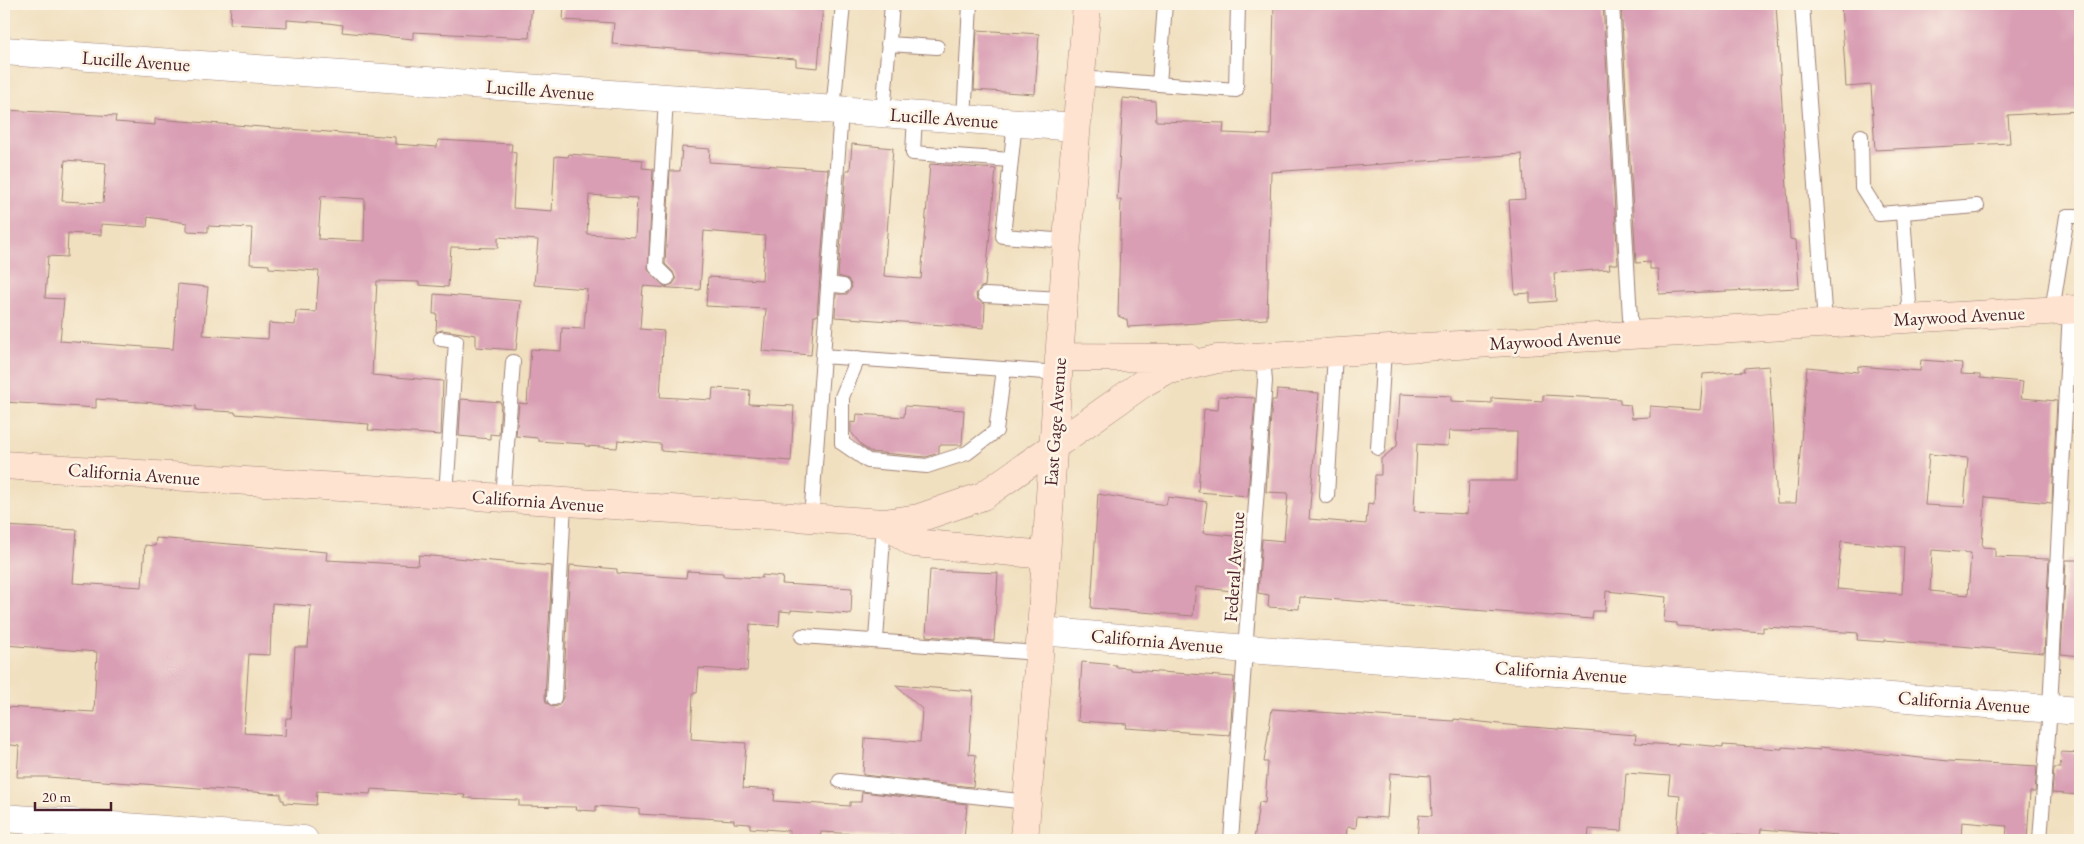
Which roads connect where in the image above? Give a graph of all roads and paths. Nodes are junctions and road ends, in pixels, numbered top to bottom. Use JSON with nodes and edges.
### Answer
{"nodes":[{"id":1,"x":843,"y":4,"type":"edge"},
{"id":2,"x":892,"y":4,"type":"edge"},
{"id":3,"x":970,"y":4,"type":"edge"},
{"id":4,"x":1087,"y":4,"type":"edge"},
{"id":5,"x":1165,"y":4,"type":"edge"},
{"id":6,"x":1238,"y":4,"type":"edge"},
{"id":7,"x":1612,"y":4,"type":"edge"},
{"id":8,"x":1802,"y":4,"type":"edge"},
{"id":9,"x":888,"y":44,"type":"junction"},
{"id":10,"x":937,"y":47,"type":"dead end"},
{"id":11,"x":4,"y":52,"type":"edge"},
{"id":12,"x":1080,"y":78,"type":"junction"},
{"id":13,"x":1160,"y":84,"type":"junction"},
{"id":14,"x":666,"y":98,"type":"junction"},
{"id":15,"x":837,"y":111,"type":"junction"},
{"id":16,"x":883,"y":114,"type":"junction"},
{"id":17,"x":915,"y":116,"type":"junction"},
{"id":18,"x":964,"y":120,"type":"junction"},
{"id":19,"x":1015,"y":122,"type":"junction"},
{"id":20,"x":1076,"y":127,"type":"junction"},
{"id":21,"x":1861,"y":136,"type":"dead end"},
{"id":22,"x":1010,"y":160,"type":"junction"},
{"id":23,"x":1977,"y":206,"type":"dead end"},
{"id":24,"x":1903,"y":214,"type":"junction"},
{"id":25,"x":2080,"y":216,"type":"edge"},
{"id":26,"x":1067,"y":241,"type":"junction"},
{"id":27,"x":667,"y":278,"type":"dead end"},
{"id":28,"x":828,"y":284,"type":"junction"},
{"id":29,"x":843,"y":286,"type":"dead end"},
{"id":30,"x":985,"y":295,"type":"dead end"},
{"id":31,"x":1063,"y":299,"type":"junction"},
{"id":32,"x":2067,"y":310,"type":"edge"},
{"id":33,"x":1910,"y":319,"type":"junction"},
{"id":34,"x":1825,"y":324,"type":"junction"},
{"id":35,"x":1632,"y":335,"type":"junction"},
{"id":36,"x":442,"y":339,"type":"dead end"},
{"id":37,"x":1384,"y":350,"type":"junction"},
{"id":38,"x":1335,"y":353,"type":"junction"},
{"id":39,"x":823,"y":356,"type":"junction"},
{"id":40,"x":1263,"y":357,"type":"junction"},
{"id":41,"x":858,"y":358,"type":"junction"},
{"id":42,"x":1216,"y":359,"type":"junction"},
{"id":43,"x":513,"y":362,"type":"dead end"},
{"id":44,"x":1059,"y":365,"type":"junction"},
{"id":45,"x":1004,"y":369,"type":"junction"},
{"id":46,"x":1054,"y":446,"type":"junction"},
{"id":47,"x":1378,"y":448,"type":"dead end"},
{"id":48,"x":4,"y":465,"type":"edge"},
{"id":49,"x":446,"y":495,"type":"junction"},
{"id":50,"x":1327,"y":496,"type":"dead end"},
{"id":51,"x":503,"y":498,"type":"junction"},
{"id":52,"x":564,"y":503,"type":"junction"},
{"id":53,"x":811,"y":519,"type":"junction"},
{"id":54,"x":884,"y":523,"type":"junction"},
{"id":55,"x":1046,"y":555,"type":"junction"},
{"id":56,"x":802,"y":636,"type":"dead end"},
{"id":57,"x":876,"y":640,"type":"junction"},
{"id":58,"x":1040,"y":642,"type":"junction"},
{"id":59,"x":1247,"y":649,"type":"junction"},
{"id":60,"x":554,"y":698,"type":"dead end"},
{"id":61,"x":2050,"y":708,"type":"junction"},
{"id":62,"x":2080,"y":710,"type":"edge"},
{"id":63,"x":840,"y":781,"type":"dead end"},
{"id":64,"x":1027,"y":802,"type":"junction"},
{"id":65,"x":4,"y":818,"type":"edge"},
{"id":66,"x":304,"y":840,"type":"edge"},
{"id":67,"x":1024,"y":840,"type":"edge"},
{"id":68,"x":1231,"y":840,"type":"edge"},
{"id":69,"x":2040,"y":840,"type":"edge"}],
"edges":[{"from":1,"to":15,"type":"lane"},
{"from":2,"to":9,"type":"lane"},
{"from":3,"to":18,"type":"lane"},
{"from":4,"to":12,"type":"street","name":"East Gage Avenue"},
{"from":5,"to":13,"type":"lane"},
{"from":6,"to":13,"type":"lane"},
{"from":7,"to":35,"type":"lane"},
{"from":8,"to":34,"type":"lane"},
{"from":9,"to":10,"type":"lane"},
{"from":9,"to":16,"type":"lane"},
{"from":11,"to":14,"type":"street","name":"Lucille Avenue"},
{"from":12,"to":13,"type":"lane"},
{"from":12,"to":20,"type":"street","name":"East Gage Avenue"},
{"from":14,"to":15,"type":"street","name":"Lucille Avenue"},
{"from":14,"to":27,"type":"lane"},
{"from":15,"to":16,"type":"street","name":"Lucille Avenue"},
{"from":15,"to":28,"type":"lane"},
{"from":16,"to":17,"type":"street","name":"Lucille Avenue"},
{"from":17,"to":18,"type":"street","name":"Lucille Avenue"},
{"from":17,"to":22,"type":"lane"},
{"from":18,"to":19,"type":"street","name":"Lucille Avenue"},
{"from":19,"to":20,"type":"street","name":"Lucille Avenue"},
{"from":19,"to":22,"type":"lane"},
{"from":20,"to":26,"type":"street","name":"East Gage Avenue"},
{"from":21,"to":24,"type":"lane"},
{"from":22,"to":26,"type":"lane"},
{"from":23,"to":24,"type":"lane"},
{"from":24,"to":33,"type":"lane"},
{"from":25,"to":32,"type":"lane"},
{"from":26,"to":31,"type":"street","name":"East Gage Avenue"},
{"from":28,"to":29,"type":"lane"},
{"from":28,"to":39,"type":"lane"},
{"from":30,"to":31,"type":"lane"},
{"from":31,"to":44,"type":"street","name":"East Gage Avenue"},
{"from":32,"to":33,"type":"street","name":"Maywood Avenue"},
{"from":32,"to":61,"type":"lane"},
{"from":33,"to":34,"type":"street","name":"Maywood Avenue"},
{"from":34,"to":35,"type":"street","name":"Maywood Avenue"},
{"from":35,"to":37,"type":"street","name":"Maywood Avenue"},
{"from":36,"to":49,"type":"lane"},
{"from":37,"to":38,"type":"street","name":"Maywood Avenue"},
{"from":37,"to":47,"type":"lane"},
{"from":38,"to":40,"type":"street","name":"Maywood Avenue"},
{"from":38,"to":50,"type":"lane"},
{"from":39,"to":41,"type":"lane"},
{"from":39,"to":53,"type":"lane"},
{"from":40,"to":42,"type":"street","name":"Maywood Avenue"},
{"from":40,"to":59,"type":"lane","name":"Federal Avenue"},
{"from":41,"to":45,"type":"lane"},
{"from":41,"to":45,"type":"lane"},
{"from":42,"to":44,"type":"street"},
{"from":42,"to":46,"type":"street","name":"Maywood Avenue"},
{"from":43,"to":51,"type":"lane"},
{"from":44,"to":45,"type":"lane"},
{"from":44,"to":46,"type":"street","name":"East Gage Avenue"},
{"from":46,"to":54,"type":"street","name":"California Avenue"},
{"from":46,"to":55,"type":"street","name":"East Gage Avenue"},
{"from":48,"to":49,"type":"street","name":"California Avenue"},
{"from":49,"to":51,"type":"street","name":"California Avenue"},
{"from":51,"to":52,"type":"street","name":"California Avenue"},
{"from":52,"to":53,"type":"street","name":"California Avenue"},
{"from":52,"to":60,"type":"lane"},
{"from":53,"to":54,"type":"street","name":"California Avenue"},
{"from":54,"to":55,"type":"street"},
{"from":54,"to":57,"type":"lane"},
{"from":55,"to":58,"type":"street","name":"East Gage Avenue"},
{"from":56,"to":57,"type":"lane"},
{"from":57,"to":58,"type":"lane"},
{"from":58,"to":59,"type":"street","name":"California Avenue"},
{"from":58,"to":64,"type":"street","name":"East Gage Avenue"},
{"from":59,"to":61,"type":"street","name":"California Avenue"},
{"from":59,"to":68,"type":"lane","name":"Federal Avenue"},
{"from":61,"to":62,"type":"street","name":"California Avenue"},
{"from":61,"to":69,"type":"lane"},
{"from":63,"to":64,"type":"lane"},
{"from":64,"to":67,"type":"street","name":"East Gage Avenue"},
{"from":65,"to":66,"type":"street"}]}
